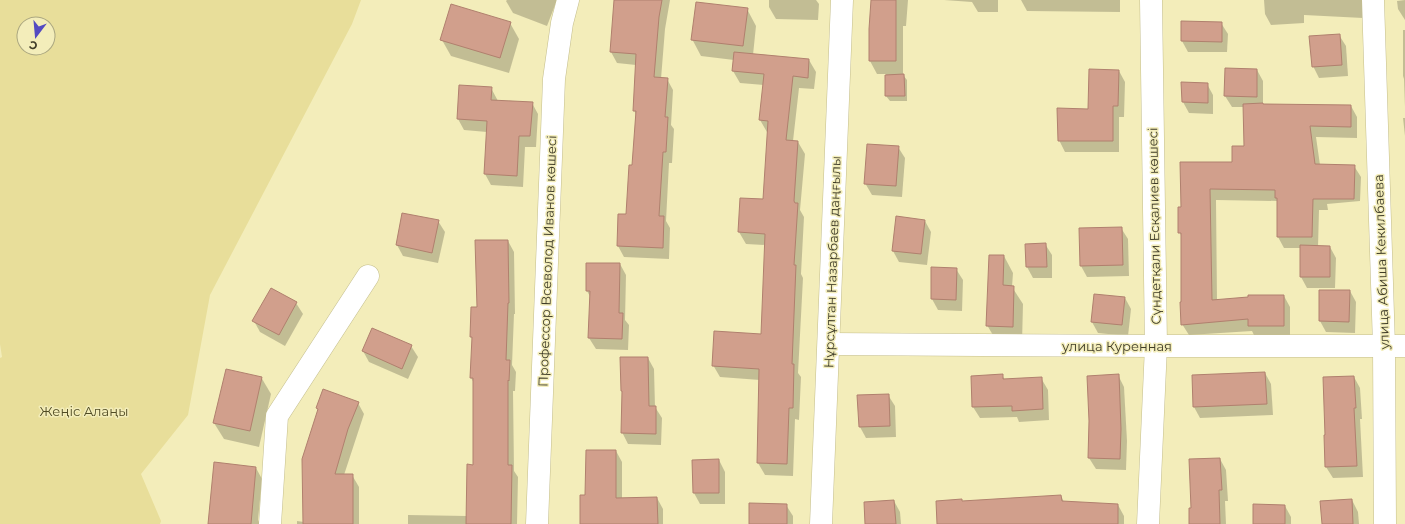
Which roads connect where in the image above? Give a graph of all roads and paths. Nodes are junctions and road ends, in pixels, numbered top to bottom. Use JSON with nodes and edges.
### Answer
{"nodes":[{"id":1,"x":568,"y":0,"type":"edge"},
{"id":2,"x":842,"y":0,"type":"edge"},
{"id":3,"x":1151,"y":0,"type":"edge"},
{"id":4,"x":1373,"y":0,"type":"edge"},
{"id":5,"x":368,"y":276,"type":"dead end"},
{"id":6,"x":829,"y":344,"type":"junction"},
{"id":7,"x":1156,"y":346,"type":"junction"},
{"id":8,"x":1395,"y":346,"type":"edge"},
{"id":9,"x":270,"y":524,"type":"edge"},
{"id":10,"x":537,"y":524,"type":"edge"},
{"id":11,"x":821,"y":524,"type":"edge"},
{"id":12,"x":1148,"y":524,"type":"edge"},
{"id":13,"x":1385,"y":524,"type":"edge"}],
"edges":[{"from":1,"to":10,"type":"street","name":"Профессор Всеволод Иванов көшесі"},
{"from":2,"to":6,"type":"street","name":"Нұрсұлтан Назарбаев даңғылы"},
{"from":3,"to":7,"type":"street","name":"Сүндетқали Есқалиев көшесі"},
{"from":4,"to":8,"type":"street","name":"улица Абиша Кекилбаева"},
{"from":5,"to":9,"type":"street"},
{"from":6,"to":7,"type":"street","name":"улица Куренная"},
{"from":6,"to":11,"type":"street","name":"Нұрсұлтан Назарбаев даңғылы"},
{"from":7,"to":8,"type":"street","name":"улица Куренная"},
{"from":7,"to":12,"type":"street","name":"Сүндетқали Есқалиев көшесі"},
{"from":8,"to":13,"type":"street","name":"улица Абиша Кекилбаева"}]}
